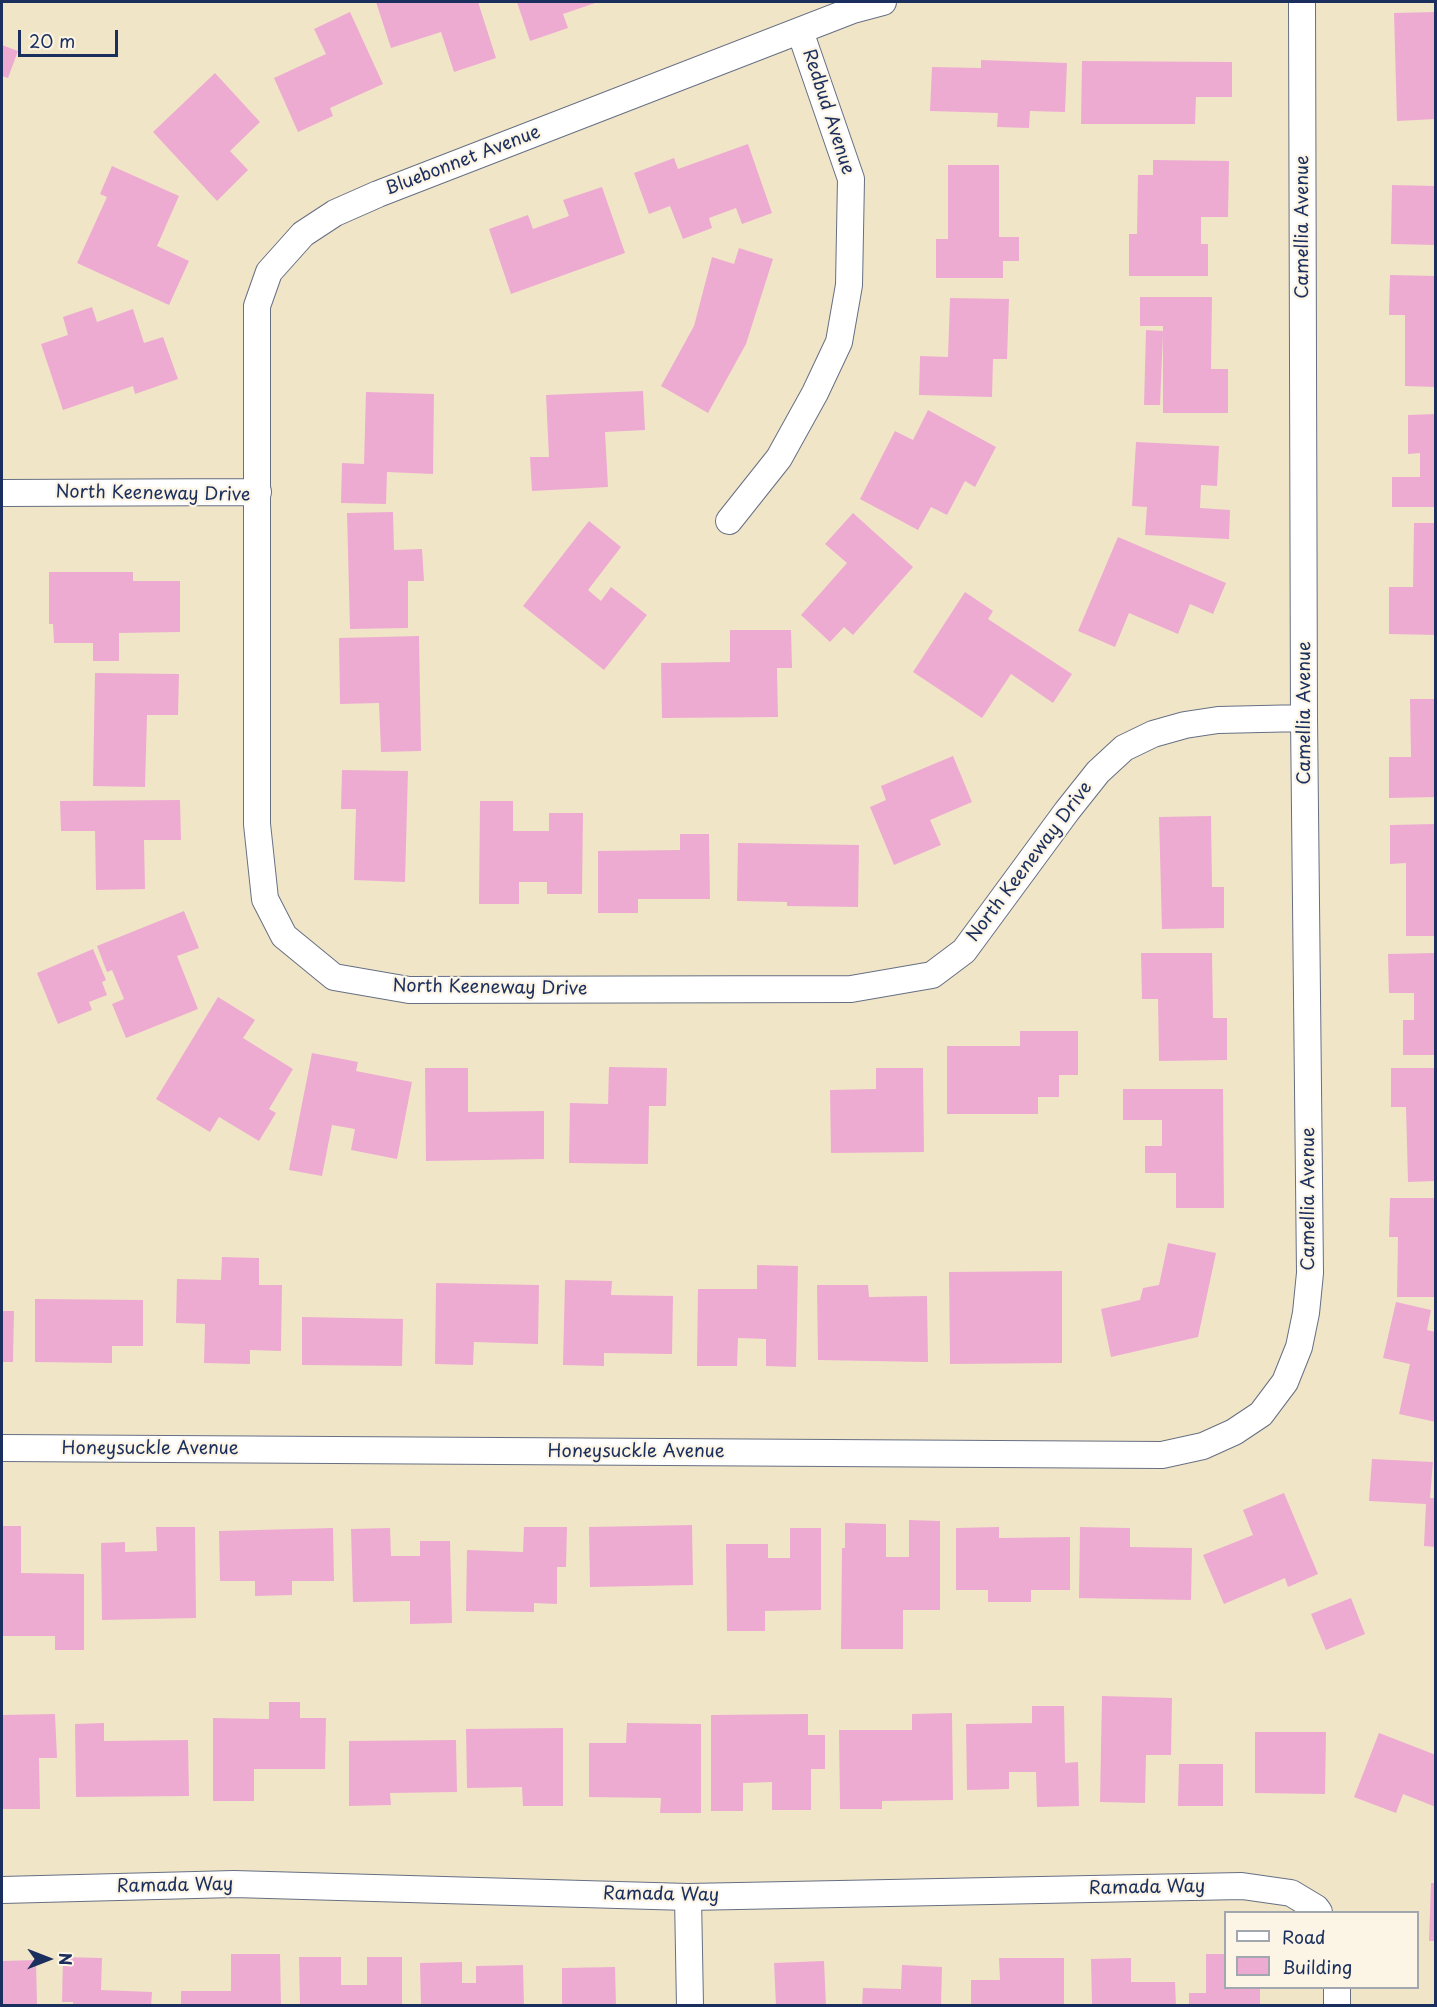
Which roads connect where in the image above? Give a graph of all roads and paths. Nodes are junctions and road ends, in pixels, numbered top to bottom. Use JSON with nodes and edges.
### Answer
{"nodes":[{"id":1,"x":883,"y":2,"type":"edge"},
{"id":2,"x":1302,"y":2,"type":"edge"},
{"id":3,"x":800,"y":31,"type":"junction"},
{"id":4,"x":258,"y":492,"type":"junction"},
{"id":5,"x":2,"y":493,"type":"edge"},
{"id":6,"x":729,"y":521,"type":"dead end"},
{"id":7,"x":1304,"y":718,"type":"junction"},
{"id":8,"x":1261,"y":1414,"type":"joint"},
{"id":9,"x":2,"y":1448,"type":"edge"},
{"id":10,"x":2,"y":1890,"type":"edge"},
{"id":11,"x":688,"y":1897,"type":"junction"},
{"id":12,"x":1317,"y":1910,"type":"edge"},
{"id":13,"x":1337,"y":1989,"type":"edge"},
{"id":14,"x":690,"y":2006,"type":"edge"},
{"id":15,"x":1337,"y":2006,"type":"edge"}],
"edges":[{"from":1,"to":3,"type":"street","name":"Bluebonnet Avenue"},
{"from":2,"to":7,"type":"street","name":"Camellia Avenue"},
{"from":3,"to":4,"type":"street","name":"Bluebonnet Avenue"},
{"from":3,"to":6,"type":"street","name":"Redbud Avenue"},
{"from":4,"to":5,"type":"street","name":"North Keeneway Drive"},
{"from":4,"to":7,"type":"street","name":"North Keeneway Drive"},
{"from":7,"to":8,"type":"street","name":"Camellia Avenue"},
{"from":8,"to":9,"type":"street","name":"Honeysuckle Avenue"},
{"from":10,"to":11,"type":"street","name":"Ramada Way"},
{"from":11,"to":12,"type":"street","name":"Ramada Way"},
{"from":11,"to":14,"type":"street"},
{"from":13,"to":15,"type":"street"}]}
